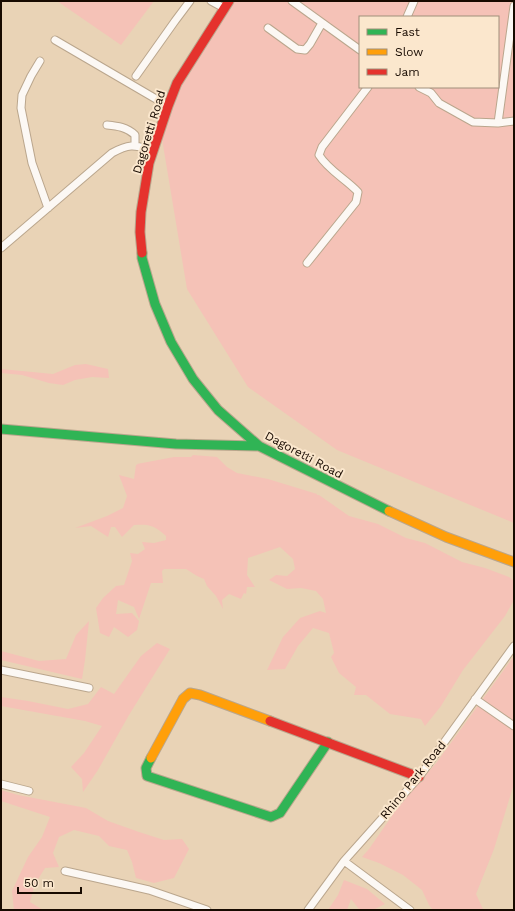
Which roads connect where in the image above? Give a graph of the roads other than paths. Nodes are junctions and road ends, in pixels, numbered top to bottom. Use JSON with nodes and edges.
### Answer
{"nodes":[{"id":1,"x":190,"y":1,"type":"edge"},
{"id":2,"x":211,"y":1,"type":"edge"},
{"id":3,"x":292,"y":1,"type":"edge"},
{"id":4,"x":414,"y":1,"type":"edge"},
{"id":5,"x":227,"y":4,"type":"edge"},
{"id":6,"x":514,"y":6,"type":"edge"},
{"id":7,"x":407,"y":16,"type":"edge"},
{"id":8,"x":322,"y":23,"type":"junction"},
{"id":9,"x":268,"y":28,"type":"dead end"},
{"id":10,"x":55,"y":40,"type":"dead end"},
{"id":11,"x":359,"y":49,"type":"edge"},
{"id":12,"x":40,"y":61,"type":"dead end"},
{"id":13,"x":136,"y":76,"type":"dead end"},
{"id":14,"x":367,"y":88,"type":"edge"},
{"id":15,"x":421,"y":88,"type":"edge"},
{"id":16,"x":168,"y":106,"type":"junction"},
{"id":17,"x":514,"y":121,"type":"edge"},
{"id":18,"x":498,"y":123,"type":"junction"},
{"id":19,"x":107,"y":125,"type":"dead end"},
{"id":20,"x":135,"y":145,"type":"junction"},
{"id":21,"x":153,"y":150,"type":"junction"},
{"id":22,"x":48,"y":208,"type":"junction"},
{"id":23,"x":1,"y":248,"type":"edge"},
{"id":24,"x":307,"y":263,"type":"dead end"},
{"id":25,"x":1,"y":429,"type":"edge"},
{"id":26,"x":259,"y":446,"type":"junction"},
{"id":27,"x":514,"y":562,"type":"edge"},
{"id":28,"x":514,"y":646,"type":"edge"},
{"id":29,"x":1,"y":670,"type":"edge"},
{"id":30,"x":89,"y":688,"type":"dead end"},
{"id":31,"x":475,"y":699,"type":"junction"},
{"id":32,"x":514,"y":726,"type":"edge"},
{"id":33,"x":328,"y":742,"type":"junction"},
{"id":34,"x":419,"y":777,"type":"junction"},
{"id":35,"x":1,"y":784,"type":"edge"},
{"id":36,"x":29,"y":791,"type":"dead end"},
{"id":37,"x":344,"y":861,"type":"junction"},
{"id":38,"x":65,"y":871,"type":"dead end"},
{"id":39,"x":207,"y":910,"type":"edge"},
{"id":40,"x":308,"y":910,"type":"edge"},
{"id":41,"x":410,"y":910,"type":"edge"}],
"edges":[{"from":1,"to":13,"type":"street"},
{"from":2,"to":5,"type":"street"},
{"from":3,"to":8,"type":"street"},
{"from":4,"to":7,"type":"street"},
{"from":5,"to":16,"type":"street","name":"Dagoretti Road"},
{"from":6,"to":18,"type":"street"},
{"from":8,"to":9,"type":"street"},
{"from":8,"to":11,"type":"street"},
{"from":10,"to":16,"type":"street"},
{"from":12,"to":22,"type":"street"},
{"from":14,"to":24,"type":"street"},
{"from":15,"to":18,"type":"street"},
{"from":16,"to":21,"type":"street","name":"Dagoretti Road"},
{"from":17,"to":18,"type":"street"},
{"from":19,"to":20,"type":"street"},
{"from":20,"to":21,"type":"street"},
{"from":20,"to":22,"type":"street"},
{"from":21,"to":26,"type":"street","name":"Dagoretti Road"},
{"from":22,"to":23,"type":"street"},
{"from":25,"to":26,"type":"street"},
{"from":26,"to":27,"type":"street","name":"Dagoretti Road"},
{"from":28,"to":31,"type":"street","name":"Rhino Park Road"},
{"from":29,"to":30,"type":"street"},
{"from":31,"to":32,"type":"street"},
{"from":31,"to":34,"type":"street","name":"Rhino Park Road"},
{"from":33,"to":33,"type":"street"},
{"from":33,"to":34,"type":"street"},
{"from":34,"to":37,"type":"street","name":"Rhino Park Road"},
{"from":35,"to":36,"type":"street"},
{"from":37,"to":40,"type":"street","name":"Rhino Park Road"},
{"from":37,"to":41,"type":"street"},
{"from":38,"to":39,"type":"street"}]}
